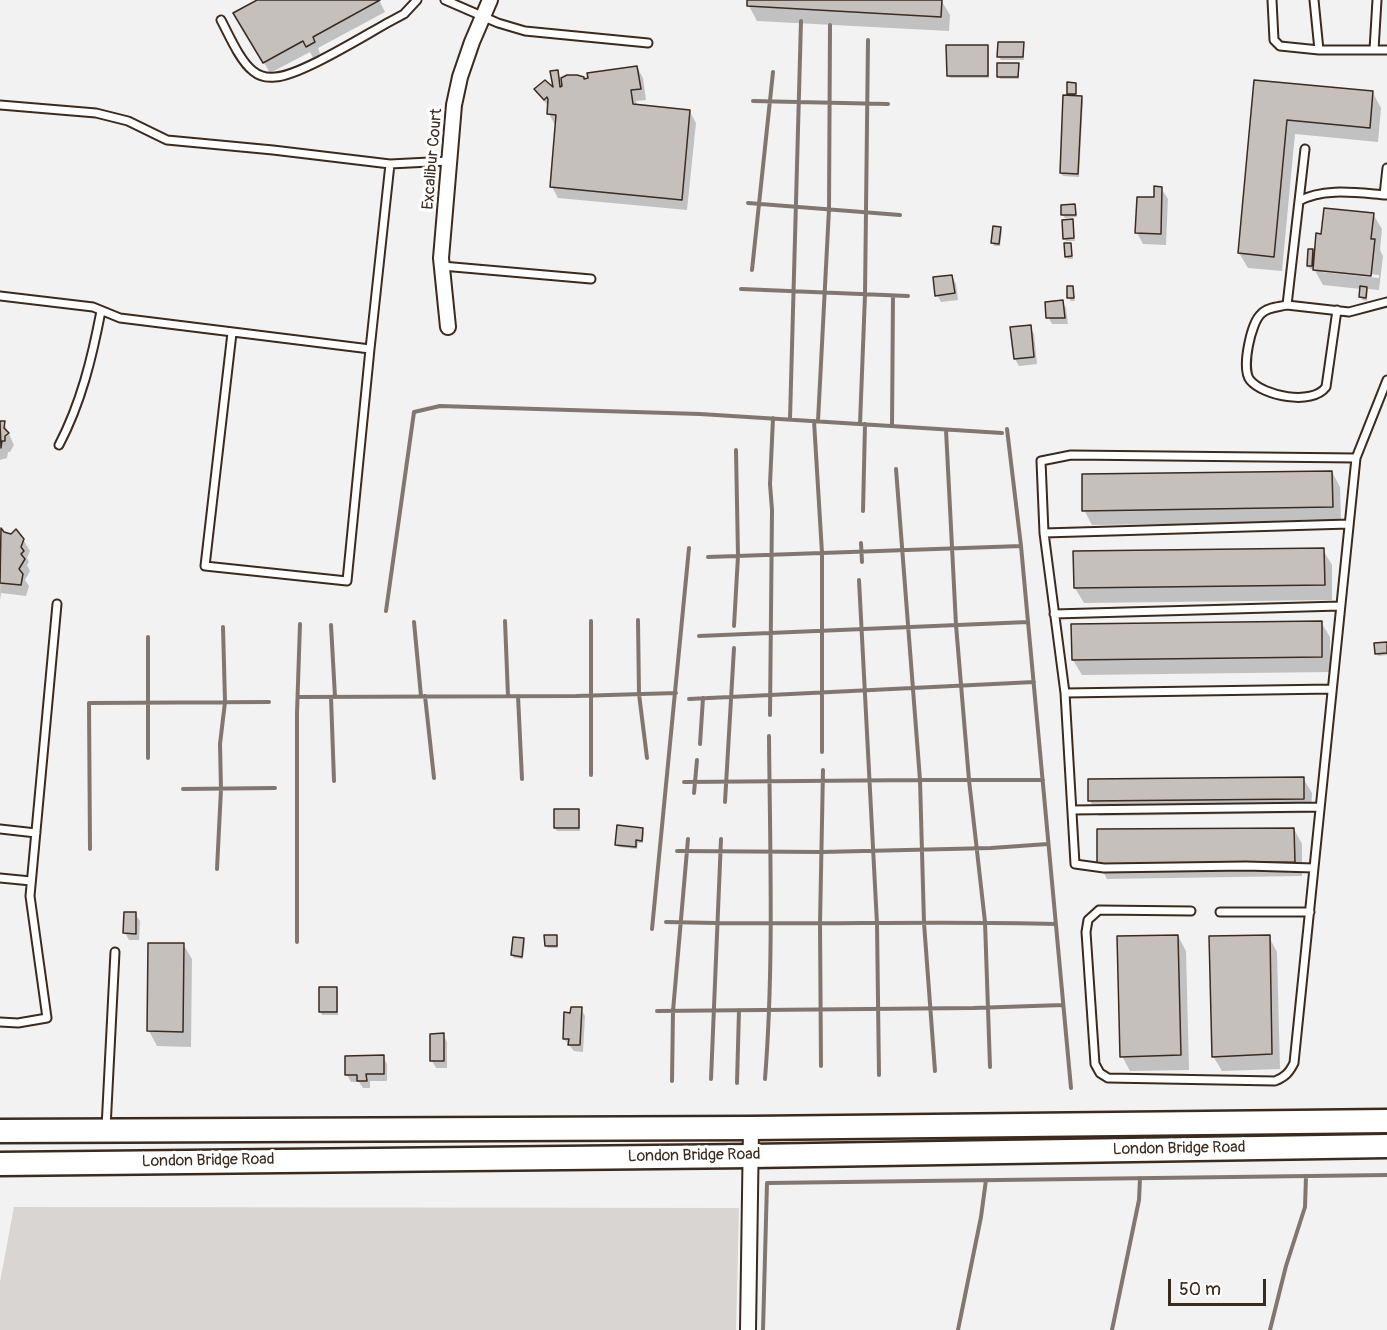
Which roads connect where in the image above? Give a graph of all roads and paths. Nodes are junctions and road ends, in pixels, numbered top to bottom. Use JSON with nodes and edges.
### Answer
{"nodes":[{"id":1,"x":417,"y":0,"type":"edge"},
{"id":2,"x":445,"y":0,"type":"edge"},
{"id":3,"x":490,"y":0,"type":"edge"},
{"id":4,"x":1272,"y":0,"type":"edge"},
{"id":5,"x":1314,"y":0,"type":"edge"},
{"id":6,"x":1377,"y":0,"type":"edge"},
{"id":7,"x":483,"y":16,"type":"junction"},
{"id":8,"x":221,"y":20,"type":"dead end"},
{"id":9,"x":648,"y":43,"type":"dead end"},
{"id":10,"x":1319,"y":50,"type":"junction"},
{"id":11,"x":1374,"y":50,"type":"junction"},
{"id":12,"x":1387,"y":50,"type":"edge"},
{"id":13,"x":0,"y":105,"type":"edge"},
{"id":14,"x":1305,"y":149,"type":"dead end"},
{"id":15,"x":449,"y":161,"type":"junction"},
{"id":16,"x":390,"y":164,"type":"junction"},
{"id":17,"x":1387,"y":168,"type":"edge"},
{"id":18,"x":1386,"y":195,"type":"edge"},
{"id":19,"x":1299,"y":201,"type":"junction"},
{"id":20,"x":442,"y":267,"type":"junction"},
{"id":21,"x":591,"y":279,"type":"dead end"},
{"id":22,"x":0,"y":296,"type":"edge"},
{"id":23,"x":1387,"y":302,"type":"edge"},
{"id":24,"x":1287,"y":305,"type":"junction"},
{"id":25,"x":1337,"y":310,"type":"junction"},
{"id":26,"x":101,"y":311,"type":"junction"},
{"id":27,"x":448,"y":327,"type":"dead end"},
{"id":28,"x":232,"y":333,"type":"junction"},
{"id":29,"x":370,"y":349,"type":"junction"},
{"id":30,"x":1387,"y":380,"type":"edge"},
{"id":31,"x":58,"y":445,"type":"dead end"},
{"id":32,"x":1356,"y":458,"type":"junction"},
{"id":33,"x":1349,"y":524,"type":"junction"},
{"id":34,"x":1044,"y":534,"type":"junction"},
{"id":35,"x":57,"y":604,"type":"dead end"},
{"id":36,"x":1341,"y":606,"type":"junction"},
{"id":37,"x":1054,"y":614,"type":"junction"},
{"id":38,"x":1332,"y":690,"type":"junction"},
{"id":39,"x":1065,"y":693,"type":"junction"},
{"id":40,"x":1320,"y":807,"type":"junction"},
{"id":41,"x":1072,"y":810,"type":"junction"},
{"id":42,"x":0,"y":829,"type":"edge"},
{"id":43,"x":36,"y":833,"type":"junction"},
{"id":44,"x":1314,"y":868,"type":"junction"},
{"id":45,"x":0,"y":878,"type":"edge"},
{"id":46,"x":31,"y":881,"type":"junction"},
{"id":47,"x":1191,"y":911,"type":"dead end"},
{"id":48,"x":1220,"y":912,"type":"dead end"},
{"id":49,"x":1310,"y":912,"type":"junction"},
{"id":50,"x":115,"y":952,"type":"dead end"},
{"id":51,"x":0,"y":1022,"type":"edge"},
{"id":52,"x":1387,"y":1121,"type":"edge"},
{"id":53,"x":751,"y":1128,"type":"junction"},
{"id":54,"x":284,"y":1130,"type":"junction"},
{"id":55,"x":0,"y":1131,"type":"edge"},
{"id":56,"x":106,"y":1131,"type":"junction"},
{"id":57,"x":1387,"y":1146,"type":"edge"},
{"id":58,"x":751,"y":1156,"type":"junction"},
{"id":59,"x":285,"y":1160,"type":"junction"},
{"id":60,"x":0,"y":1164,"type":"edge"},
{"id":61,"x":748,"y":1330,"type":"edge"}],
"edges":[{"from":1,"to":8,"type":"lane"},
{"from":2,"to":7,"type":"lane"},
{"from":3,"to":7,"type":"street","name":"Excalibur Court"},
{"from":4,"to":10,"type":"lane"},
{"from":5,"to":10,"type":"lane"},
{"from":6,"to":11,"type":"lane"},
{"from":7,"to":9,"type":"lane"},
{"from":7,"to":15,"type":"street","name":"Excalibur Court"},
{"from":10,"to":11,"type":"lane"},
{"from":11,"to":12,"type":"lane"},
{"from":13,"to":16,"type":"lane"},
{"from":14,"to":19,"type":"lane"},
{"from":15,"to":16,"type":"lane"},
{"from":15,"to":20,"type":"street","name":"Excalibur Court"},
{"from":16,"to":29,"type":"lane"},
{"from":17,"to":18,"type":"lane"},
{"from":18,"to":19,"type":"lane"},
{"from":19,"to":24,"type":"lane"},
{"from":20,"to":21,"type":"lane"},
{"from":20,"to":27,"type":"street","name":"Excalibur Court"},
{"from":22,"to":26,"type":"lane"},
{"from":23,"to":25,"type":"lane"},
{"from":24,"to":25,"type":"lane"},
{"from":24,"to":25,"type":"lane"},
{"from":26,"to":28,"type":"lane"},
{"from":26,"to":31,"type":"lane"},
{"from":28,"to":29,"type":"lane"},
{"from":28,"to":29,"type":"lane"},
{"from":30,"to":32,"type":"lane"},
{"from":32,"to":33,"type":"lane"},
{"from":32,"to":34,"type":"lane"},
{"from":33,"to":34,"type":"lane"},
{"from":33,"to":36,"type":"lane"},
{"from":34,"to":37,"type":"lane"},
{"from":35,"to":43,"type":"lane"},
{"from":36,"to":37,"type":"lane"},
{"from":36,"to":38,"type":"lane"},
{"from":37,"to":39,"type":"lane"},
{"from":38,"to":39,"type":"lane"},
{"from":38,"to":40,"type":"lane"},
{"from":39,"to":41,"type":"lane"},
{"from":40,"to":41,"type":"lane"},
{"from":40,"to":44,"type":"lane"},
{"from":41,"to":44,"type":"lane"},
{"from":42,"to":43,"type":"lane"},
{"from":43,"to":46,"type":"lane"},
{"from":44,"to":49,"type":"lane"},
{"from":45,"to":46,"type":"lane"},
{"from":46,"to":51,"type":"lane"},
{"from":47,"to":49,"type":"lane"},
{"from":48,"to":49,"type":"lane"},
{"from":50,"to":56,"type":"lane"},
{"from":52,"to":53,"type":"main road","name":"London Bridge Road"},
{"from":53,"to":54,"type":"main road","name":"London Bridge Road"},
{"from":53,"to":58,"type":"street"},
{"from":54,"to":56,"type":"main road","name":"London Bridge Road"},
{"from":54,"to":59,"type":"main road"},
{"from":55,"to":56,"type":"main road","name":"London Bridge Road"},
{"from":57,"to":58,"type":"main road","name":"London Bridge Road"},
{"from":58,"to":59,"type":"main road","name":"London Bridge Road"},
{"from":58,"to":61,"type":"street"},
{"from":59,"to":60,"type":"main road","name":"London Bridge Road"}]}
